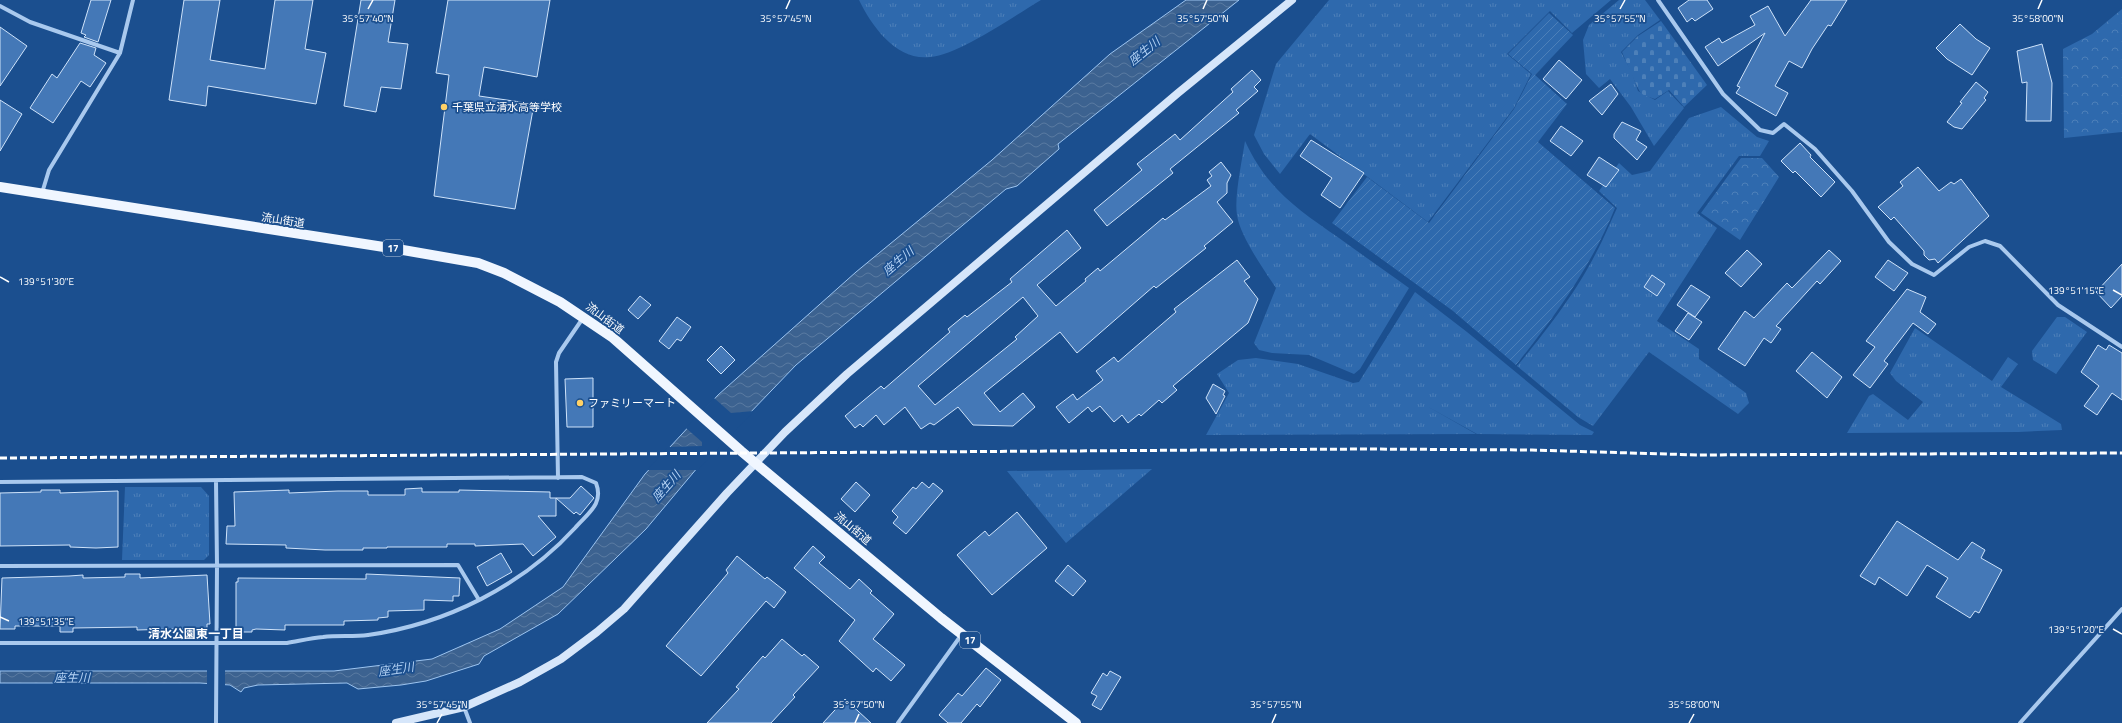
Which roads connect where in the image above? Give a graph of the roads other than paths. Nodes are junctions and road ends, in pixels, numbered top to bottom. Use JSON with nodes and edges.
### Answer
{"nodes":[{"id":1,"x":133,"y":0,"type":"edge"},
{"id":2,"x":1292,"y":0,"type":"edge"},
{"id":3,"x":1658,"y":0,"type":"edge"},
{"id":4,"x":0,"y":6,"type":"edge"},
{"id":5,"x":120,"y":53,"type":"junction"},
{"id":6,"x":0,"y":187,"type":"edge"},
{"id":7,"x":42,"y":194,"type":"junction"},
{"id":8,"x":584,"y":317,"type":"junction"},
{"id":9,"x":2122,"y":346,"type":"edge"},
{"id":10,"x":756,"y":463,"type":"junction"},
{"id":11,"x":558,"y":478,"type":"junction"},
{"id":12,"x":216,"y":480,"type":"junction"},
{"id":13,"x":0,"y":482,"type":"edge"},
{"id":14,"x":218,"y":565,"type":"junction"},
{"id":15,"x":0,"y":566,"type":"edge"},
{"id":16,"x":479,"y":600,"type":"junction"},
{"id":17,"x":2122,"y":609,"type":"edge"},
{"id":18,"x":962,"y":634,"type":"junction"},
{"id":19,"x":0,"y":643,"type":"edge"},
{"id":20,"x":217,"y":643,"type":"junction"},
{"id":21,"x":464,"y":707,"type":"junction"},
{"id":22,"x":216,"y":723,"type":"edge"},
{"id":23,"x":396,"y":723,"type":"edge"},
{"id":24,"x":470,"y":723,"type":"edge"},
{"id":25,"x":898,"y":723,"type":"edge"},
{"id":26,"x":1076,"y":723,"type":"edge"},
{"id":27,"x":2020,"y":723,"type":"edge"}],
"edges":[{"from":1,"to":5,"type":"street"},
{"from":2,"to":10,"type":"street"},
{"from":3,"to":9,"type":"street"},
{"from":4,"to":5,"type":"street"},
{"from":5,"to":7,"type":"street"},
{"from":6,"to":7,"type":"main road","name":"流山街道","number":"17"},
{"from":7,"to":8,"type":"main road","name":"流山街道","number":"17"},
{"from":8,"to":10,"type":"main road","name":"流山街道","number":"17"},
{"from":8,"to":11,"type":"street"},
{"from":10,"to":18,"type":"main road","name":"流山街道","number":"17"},
{"from":10,"to":21,"type":"street"},
{"from":11,"to":12,"type":"street"},
{"from":11,"to":16,"type":"street"},
{"from":12,"to":13,"type":"street"},
{"from":12,"to":14,"type":"street"},
{"from":14,"to":15,"type":"street"},
{"from":14,"to":16,"type":"street"},
{"from":14,"to":20,"type":"street"},
{"from":16,"to":20,"type":"street"},
{"from":17,"to":27,"type":"street"},
{"from":18,"to":25,"type":"street"},
{"from":18,"to":26,"type":"main road","name":"流山街道","number":"17"},
{"from":19,"to":20,"type":"street"},
{"from":20,"to":22,"type":"street"},
{"from":21,"to":23,"type":"street"},
{"from":21,"to":24,"type":"street"}]}
